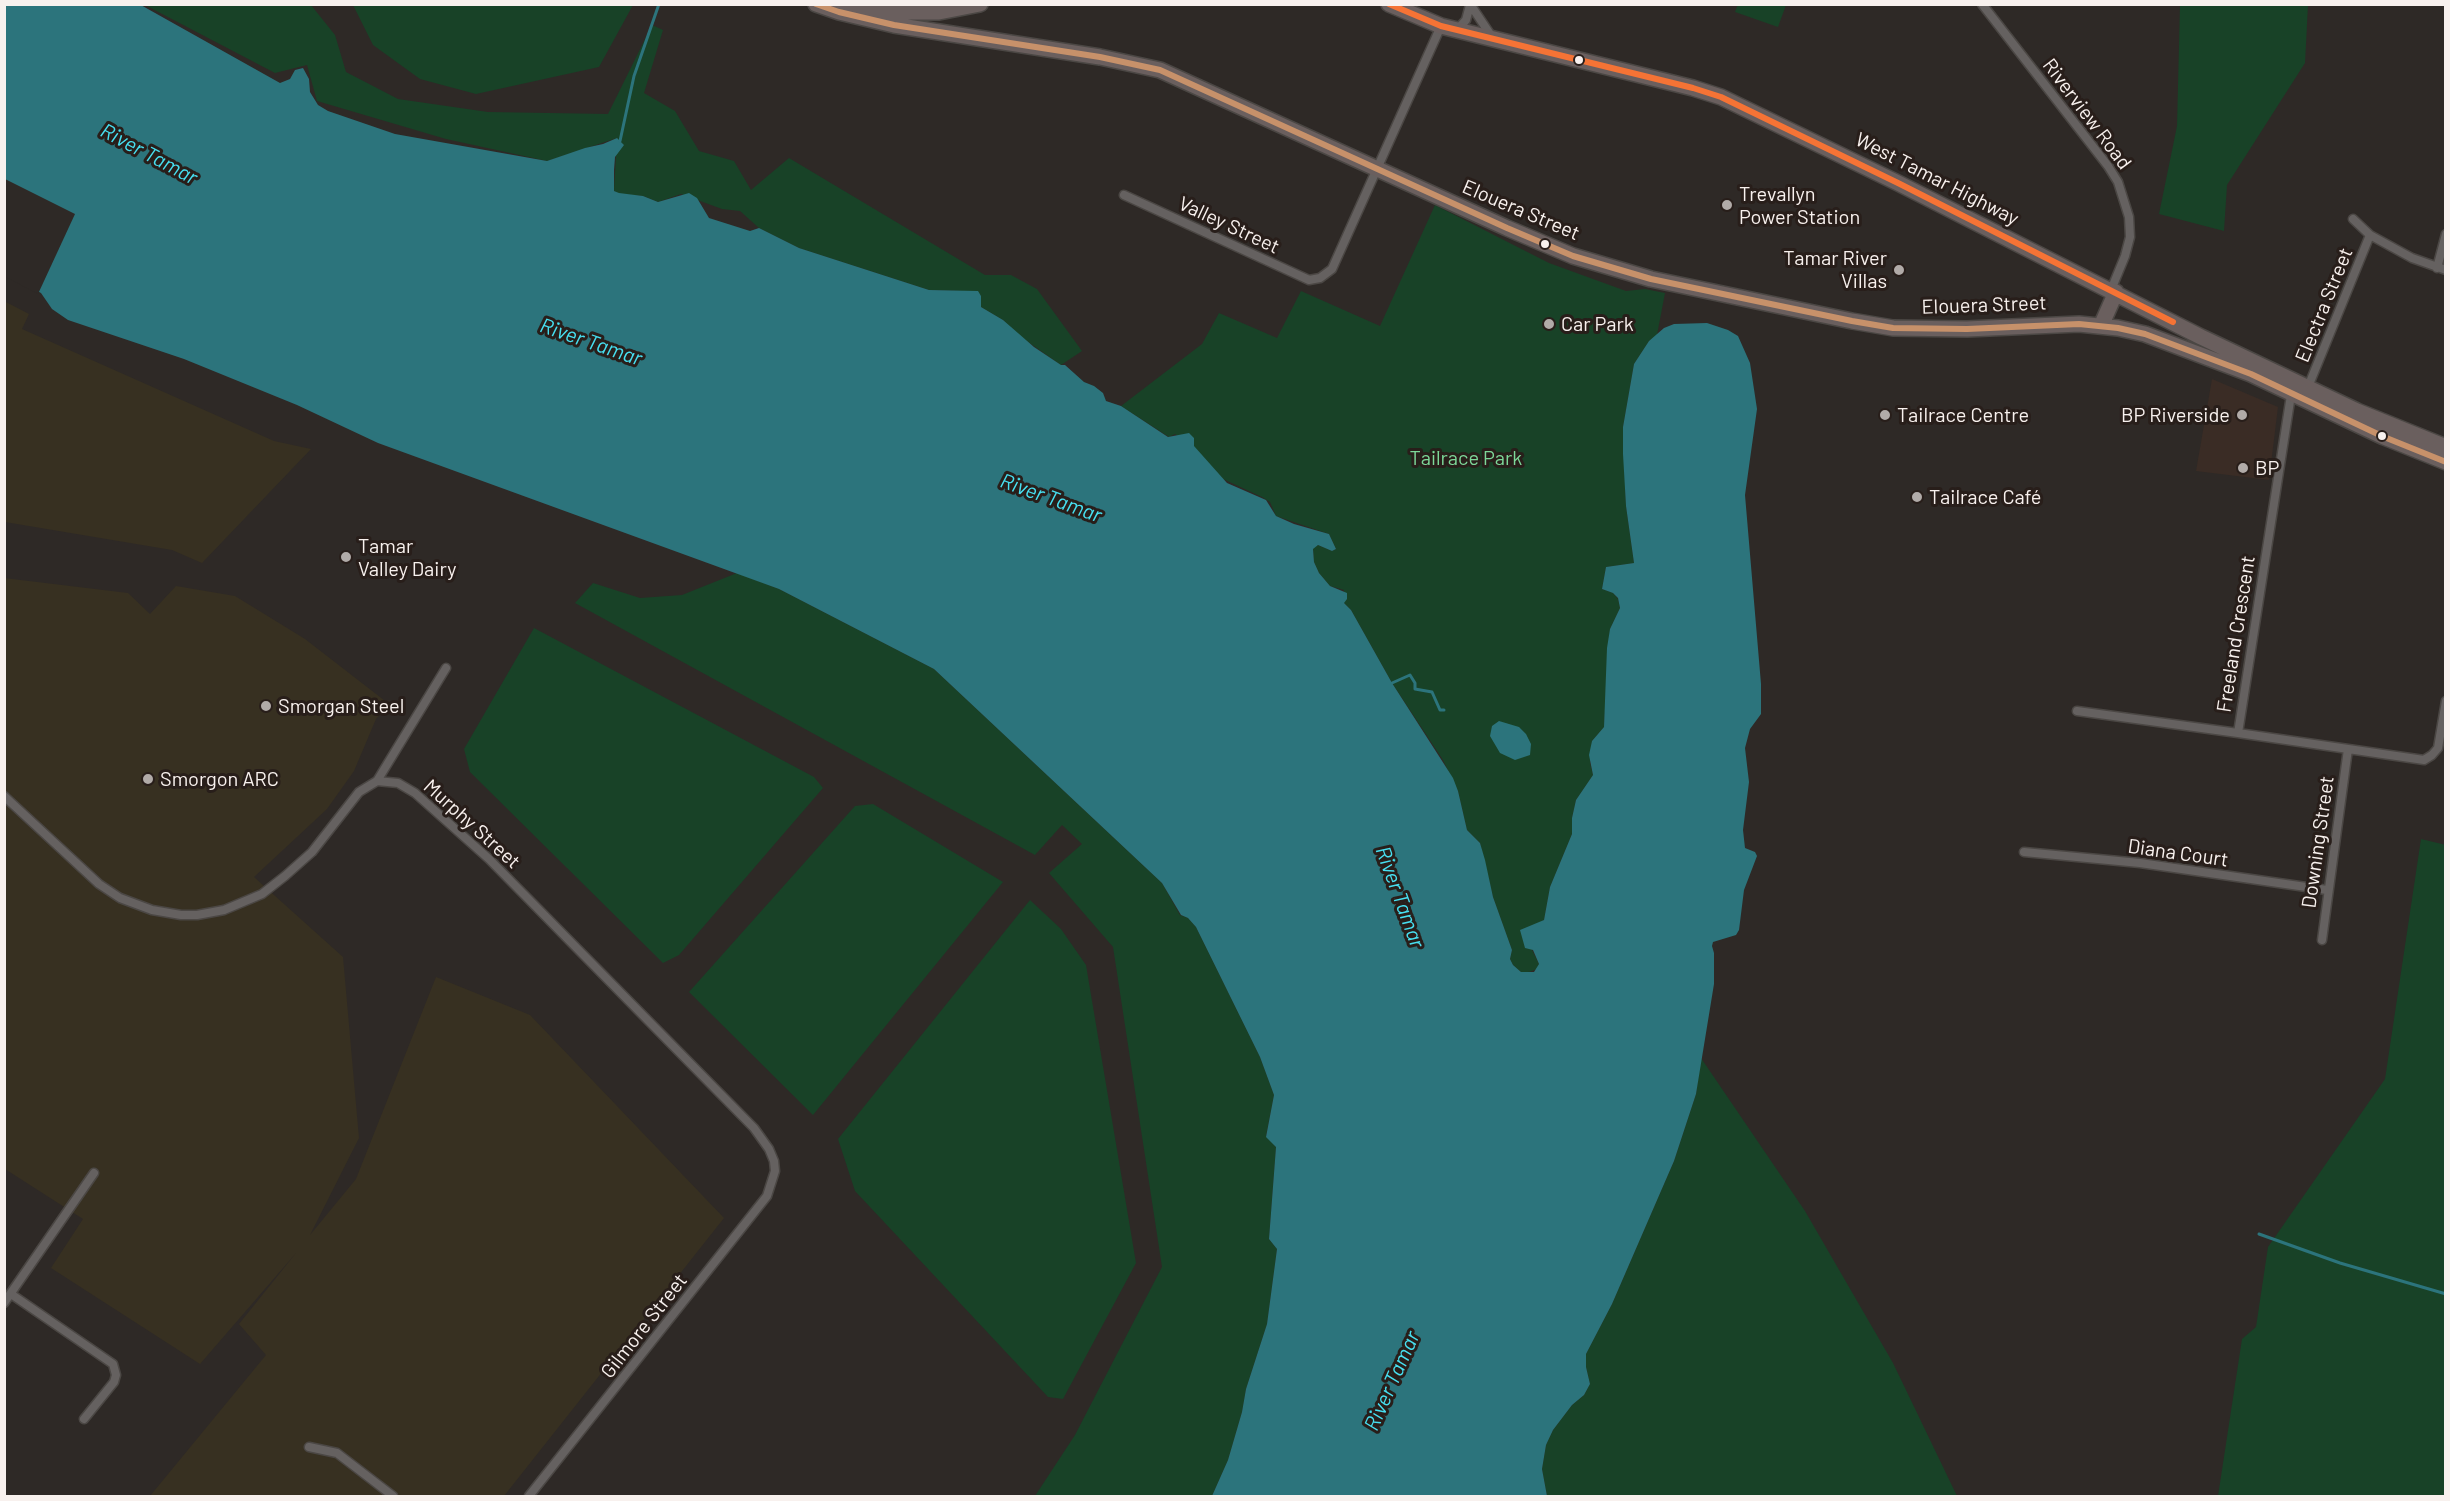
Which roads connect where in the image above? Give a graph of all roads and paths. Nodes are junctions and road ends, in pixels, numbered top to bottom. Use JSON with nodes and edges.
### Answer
{"nodes":[{"id":1,"x":816,"y":4,"type":"edge"},
{"id":2,"x":852,"y":4,"type":"edge"},
{"id":3,"x":980,"y":4,"type":"edge"},
{"id":4,"x":1389,"y":4,"type":"edge"},
{"id":5,"x":1982,"y":4,"type":"edge"},
{"id":6,"x":1470,"y":5,"type":"edge"},
{"id":7,"x":939,"y":8,"type":"edge"},
{"id":8,"x":1441,"y":26,"type":"junction"},
{"id":9,"x":1457,"y":30,"type":"junction"},
{"id":10,"x":1495,"y":40,"type":"junction"},
{"id":11,"x":1378,"y":168,"type":"junction"},
{"id":12,"x":1124,"y":195,"type":"dead end"},
{"id":13,"x":2353,"y":219,"type":"dead end"},
{"id":14,"x":2445,"y":234,"type":"edge"},
{"id":15,"x":2370,"y":235,"type":"junction"},
{"id":16,"x":2441,"y":269,"type":"edge"},
{"id":17,"x":2114,"y":291,"type":"junction"},
{"id":18,"x":2101,"y":326,"type":"junction"},
{"id":19,"x":2308,"y":387,"type":"junction"},
{"id":20,"x":2291,"y":394,"type":"junction"},
{"id":21,"x":2445,"y":447,"type":"edge"},
{"id":22,"x":2445,"y":462,"type":"edge"},
{"id":23,"x":446,"y":668,"type":"dead end"},
{"id":24,"x":2445,"y":701,"type":"edge"},
{"id":25,"x":2077,"y":711,"type":"dead end"},
{"id":26,"x":2238,"y":733,"type":"junction"},
{"id":27,"x":2348,"y":750,"type":"junction"},
{"id":28,"x":377,"y":781,"type":"junction"},
{"id":29,"x":4,"y":796,"type":"edge"},
{"id":30,"x":2024,"y":852,"type":"dead end"},
{"id":31,"x":2327,"y":890,"type":"junction"},
{"id":32,"x":2322,"y":940,"type":"dead end"},
{"id":33,"x":775,"y":1171,"type":"joint"},
{"id":34,"x":94,"y":1173,"type":"dead end"},
{"id":35,"x":11,"y":1294,"type":"junction"},
{"id":36,"x":4,"y":1303,"type":"edge"},
{"id":37,"x":84,"y":1419,"type":"dead end"},
{"id":38,"x":309,"y":1447,"type":"dead end"},
{"id":39,"x":393,"y":1497,"type":"edge"},
{"id":40,"x":530,"y":1497,"type":"edge"}],
"edges":[{"from":1,"to":11,"type":"highway","name":"Elouera Street"},
{"from":2,"to":7,"type":"highway"},
{"from":3,"to":7,"type":"highway"},
{"from":4,"to":8,"type":"highway","name":"West Tamar Highway"},
{"from":5,"to":17,"type":"street","name":"Riverview Road"},
{"from":6,"to":9,"type":"street"},
{"from":6,"to":10,"type":"street"},
{"from":8,"to":9,"type":"highway","name":"West Tamar Highway"},
{"from":8,"to":11,"type":"street"},
{"from":9,"to":10,"type":"highway","name":"West Tamar Highway"},
{"from":10,"to":17,"type":"highway","name":"West Tamar Highway"},
{"from":11,"to":12,"type":"street","name":"Valley Street"},
{"from":11,"to":18,"type":"highway","name":"Elouera Street"},
{"from":13,"to":15,"type":"street"},
{"from":14,"to":16,"type":"street"},
{"from":15,"to":16,"type":"street"},
{"from":15,"to":19,"type":"street","name":"Electra Street"},
{"from":17,"to":18,"type":"highway"},
{"from":17,"to":19,"type":"highway","name":"West Tamar Highway"},
{"from":18,"to":20,"type":"highway","name":"Elouera Street"},
{"from":19,"to":21,"type":"highway","name":"West Tamar Highway"},
{"from":20,"to":22,"type":"highway"},
{"from":20,"to":26,"type":"street","name":"Freeland Crescent"},
{"from":23,"to":28,"type":"street"},
{"from":24,"to":27,"type":"street","name":"Freeland Crescent"},
{"from":25,"to":26,"type":"street"},
{"from":26,"to":27,"type":"street","name":"Freeland Crescent"},
{"from":27,"to":31,"type":"street","name":"Downing Street"},
{"from":28,"to":29,"type":"street"},
{"from":28,"to":33,"type":"street","name":"Murphy Street"},
{"from":30,"to":31,"type":"street","name":"Diana Court"},
{"from":31,"to":32,"type":"street","name":"Downing Street"},
{"from":33,"to":40,"type":"street","name":"Gilmore Street"},
{"from":34,"to":35,"type":"street"},
{"from":35,"to":36,"type":"street"},
{"from":35,"to":37,"type":"street"},
{"from":38,"to":39,"type":"street"}]}
